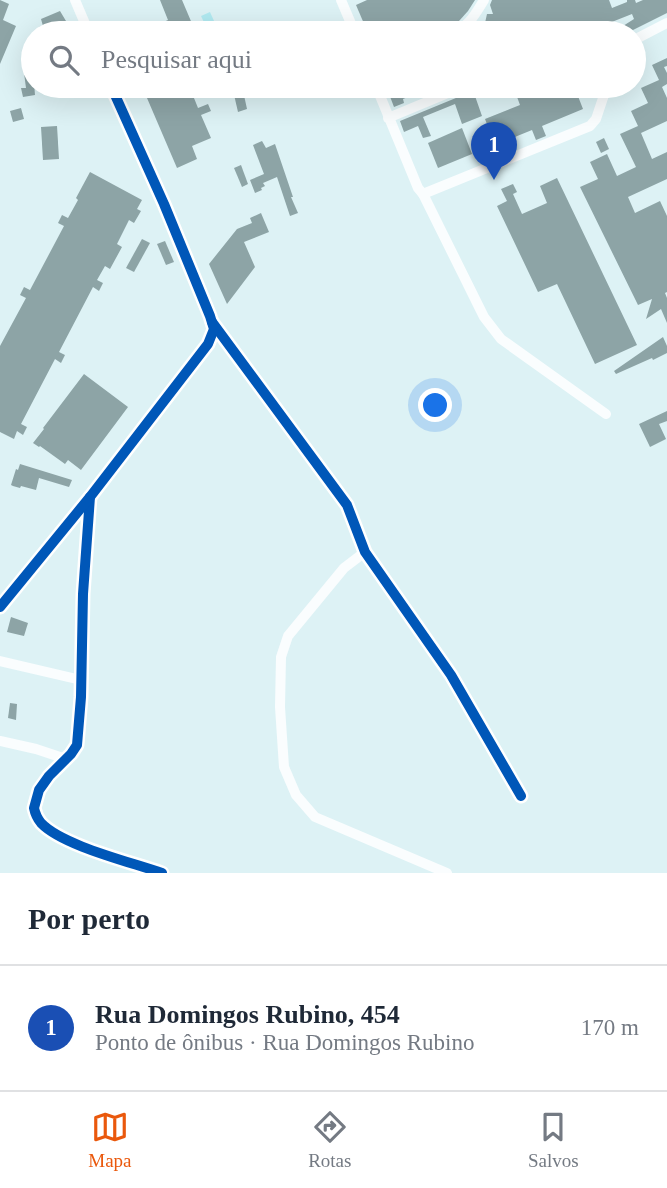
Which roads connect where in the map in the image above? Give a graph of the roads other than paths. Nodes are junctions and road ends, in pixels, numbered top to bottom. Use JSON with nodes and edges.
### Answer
{"nodes":[{"id":1,"x":75,"y":0,"type":"edge"},
{"id":2,"x":484,"y":0,"type":"edge"},
{"id":3,"x":345,"y":1,"type":"edge"},
{"id":4,"x":84,"y":21,"type":"edge"},
{"id":5,"x":351,"y":21,"type":"edge"},
{"id":6,"x":471,"y":21,"type":"edge"},
{"id":7,"x":667,"y":23,"type":"edge"},
{"id":8,"x":646,"y":34,"type":"edge"},
{"id":9,"x":116,"y":98,"type":"edge"},
{"id":10,"x":380,"y":98,"type":"edge"},
{"id":11,"x":436,"y":98,"type":"edge"},
{"id":12,"x":603,"y":98,"type":"edge"},
{"id":13,"x":388,"y":118,"type":"junction"},
{"id":14,"x":423,"y":194,"type":"junction"},
{"id":15,"x":212,"y":322,"type":"junction"},
{"id":16,"x":606,"y":414,"type":"dead end"},
{"id":17,"x":90,"y":497,"type":"junction"},
{"id":18,"x":365,"y":552,"type":"junction"},
{"id":19,"x":0,"y":607,"type":"edge"},
{"id":20,"x":0,"y":661,"type":"edge"},
{"id":21,"x":81,"y":680,"type":"junction"},
{"id":22,"x":0,"y":741,"type":"edge"},
{"id":23,"x":66,"y":759,"type":"junction"},
{"id":24,"x":521,"y":796,"type":"dead end"},
{"id":25,"x":162,"y":873,"type":"edge"},
{"id":26,"x":447,"y":873,"type":"edge"}],
"edges":[{"from":1,"to":4,"type":"street"},
{"from":2,"to":6,"type":"street"},
{"from":3,"to":5,"type":"street"},
{"from":7,"to":8,"type":"street"},
{"from":9,"to":15,"type":"street"},
{"from":10,"to":13,"type":"street"},
{"from":11,"to":13,"type":"street"},
{"from":12,"to":14,"type":"street"},
{"from":13,"to":14,"type":"street"},
{"from":14,"to":16,"type":"street"},
{"from":15,"to":17,"type":"street"},
{"from":15,"to":18,"type":"street"},
{"from":17,"to":19,"type":"street"},
{"from":17,"to":21,"type":"street"},
{"from":18,"to":24,"type":"street"},
{"from":18,"to":26,"type":"street"},
{"from":20,"to":21,"type":"street"},
{"from":21,"to":23,"type":"street"},
{"from":22,"to":23,"type":"street"},
{"from":23,"to":25,"type":"street"}]}
